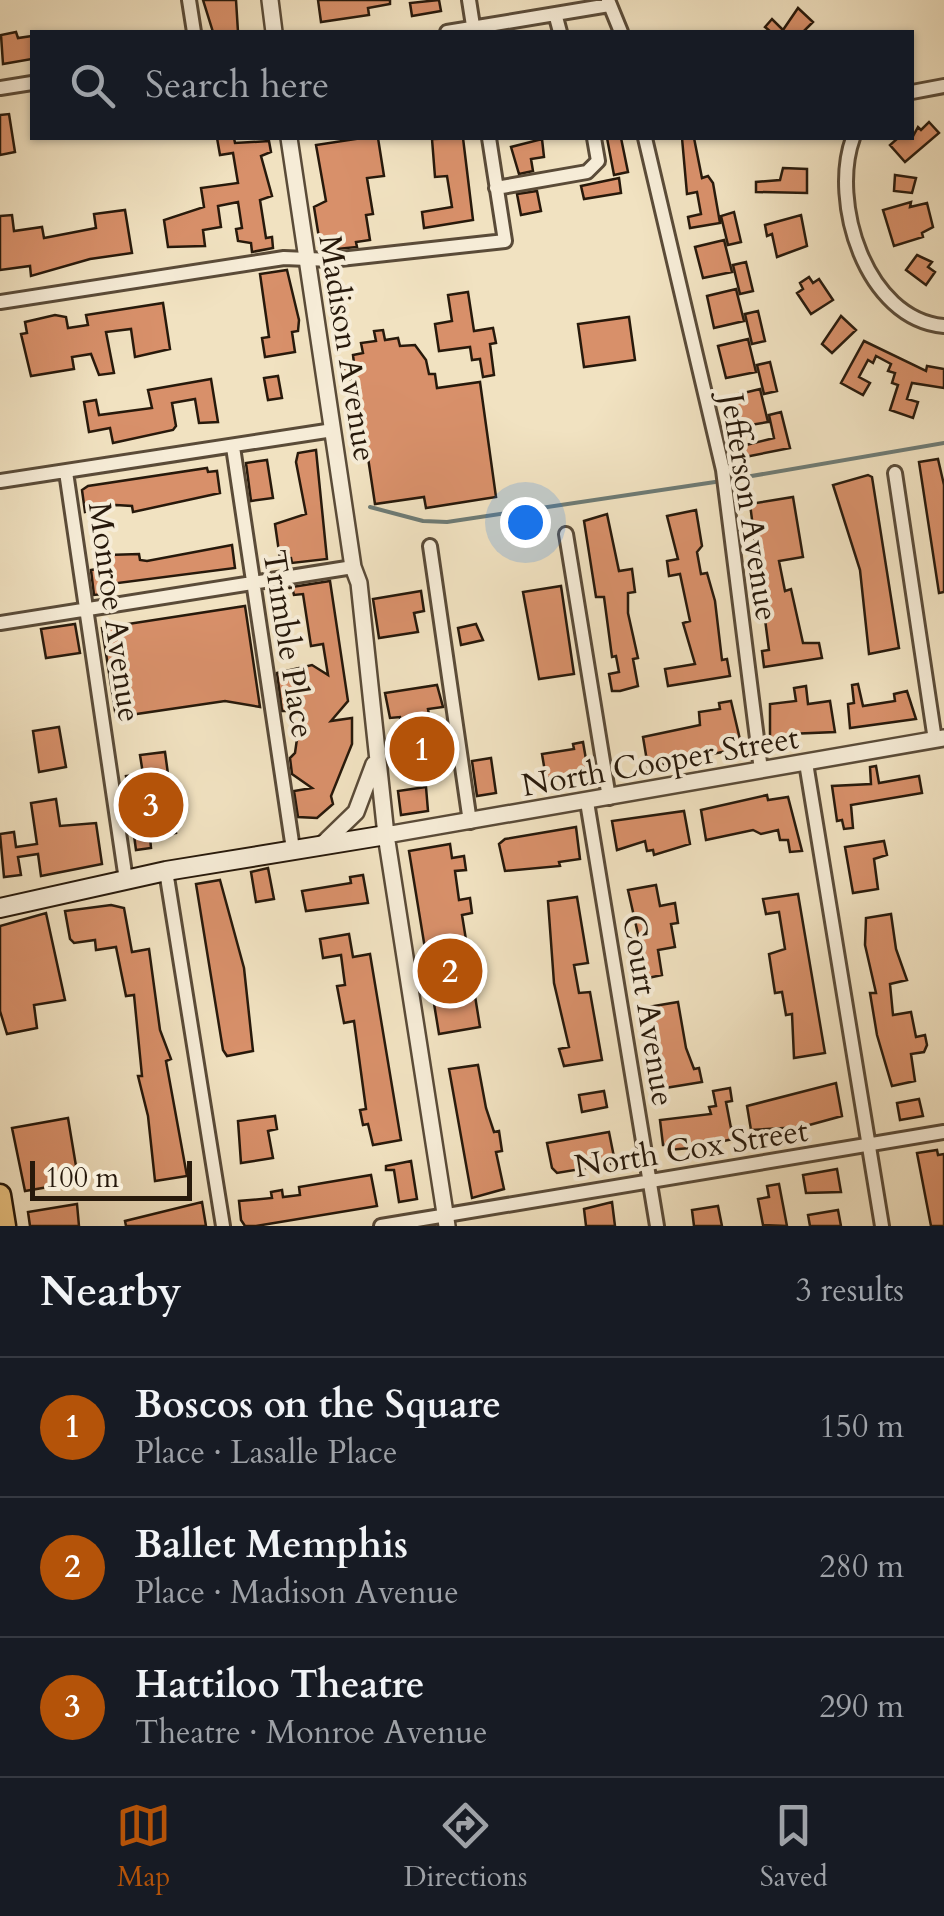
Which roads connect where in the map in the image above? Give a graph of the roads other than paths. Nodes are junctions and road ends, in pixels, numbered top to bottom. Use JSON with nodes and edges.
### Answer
{"nodes":[{"id":1,"x":189,"y":0,"type":"edge"},
{"id":2,"x":270,"y":0,"type":"edge"},
{"id":3,"x":469,"y":0,"type":"edge"},
{"id":4,"x":609,"y":2,"type":"edge"},
{"id":5,"x":556,"y":17,"type":"junction"},
{"id":6,"x":194,"y":30,"type":"edge"},
{"id":7,"x":274,"y":30,"type":"edge"},
{"id":8,"x":474,"y":30,"type":"edge"},
{"id":9,"x":480,"y":30,"type":"edge"},
{"id":10,"x":559,"y":30,"type":"edge"},
{"id":11,"x":620,"y":30,"type":"edge"},
{"id":12,"x":30,"y":83,"type":"edge"},
{"id":13,"x":944,"y":86,"type":"edge"},
{"id":14,"x":0,"y":88,"type":"edge"},
{"id":15,"x":914,"y":92,"type":"edge"},
{"id":16,"x":289,"y":140,"type":"edge"},
{"id":17,"x":489,"y":140,"type":"edge"},
{"id":18,"x":594,"y":140,"type":"edge"},
{"id":19,"x":645,"y":140,"type":"edge"},
{"id":20,"x":852,"y":140,"type":"edge"},
{"id":21,"x":496,"y":188,"type":"junction"},
{"id":22,"x":306,"y":259,"type":"junction"},
{"id":23,"x":0,"y":302,"type":"edge"},
{"id":24,"x":944,"y":326,"type":"edge"},
{"id":25,"x":333,"y":430,"type":"junction"},
{"id":26,"x":233,"y":447,"type":"junction"},
{"id":27,"x":66,"y":472,"type":"junction"},
{"id":28,"x":895,"y":473,"type":"dead end"},
{"id":29,"x":0,"y":482,"type":"edge"},
{"id":30,"x":566,"y":534,"type":"dead end"},
{"id":31,"x":430,"y":546,"type":"dead end"},
{"id":32,"x":352,"y":567,"type":"junction"},
{"id":33,"x":252,"y":583,"type":"junction"},
{"id":34,"x":87,"y":610,"type":"junction"},
{"id":35,"x":0,"y":624,"type":"edge"},
{"id":36,"x":940,"y":739,"type":"edge"},
{"id":37,"x":376,"y":750,"type":"junction"},
{"id":38,"x":806,"y":763,"type":"junction"},
{"id":39,"x":761,"y":770,"type":"junction"},
{"id":40,"x":608,"y":798,"type":"junction"},
{"id":41,"x":588,"y":802,"type":"junction"},
{"id":42,"x":470,"y":822,"type":"junction"},
{"id":43,"x":386,"y":835,"type":"junction"},
{"id":44,"x":322,"y":844,"type":"junction"},
{"id":45,"x":293,"y":849,"type":"junction"},
{"id":46,"x":166,"y":871,"type":"junction"},
{"id":47,"x":126,"y":880,"type":"junction"},
{"id":48,"x":0,"y":908,"type":"edge"},
{"id":49,"x":944,"y":1132,"type":"edge"},
{"id":50,"x":870,"y":1146,"type":"junction"},
{"id":51,"x":651,"y":1184,"type":"junction"},
{"id":52,"x":0,"y":1196,"type":"edge"},
{"id":53,"x":446,"y":1220,"type":"edge"},
{"id":54,"x":5,"y":1226,"type":"edge"},
{"id":55,"x":223,"y":1226,"type":"edge"},
{"id":56,"x":380,"y":1226,"type":"edge"},
{"id":57,"x":657,"y":1226,"type":"edge"},
{"id":58,"x":882,"y":1226,"type":"edge"}],
"edges":[{"from":1,"to":6,"type":"street"},
{"from":2,"to":7,"type":"street"},
{"from":3,"to":8,"type":"street"},
{"from":4,"to":5,"type":"street"},
{"from":4,"to":11,"type":"street"},
{"from":5,"to":9,"type":"street"},
{"from":5,"to":10,"type":"street"},
{"from":12,"to":14,"type":"street"},
{"from":13,"to":15,"type":"street"},
{"from":16,"to":22,"type":"street","name":"Madison Avenue"},
{"from":17,"to":21,"type":"street"},
{"from":18,"to":21,"type":"street"},
{"from":19,"to":39,"type":"street","name":"Jefferson Avenue"},
{"from":20,"to":24,"type":"street"},
{"from":21,"to":22,"type":"street"},
{"from":22,"to":23,"type":"street"},
{"from":22,"to":25,"type":"street","name":"Madison Avenue"},
{"from":25,"to":26,"type":"street"},
{"from":25,"to":32,"type":"street","name":"Madison Avenue"},
{"from":26,"to":27,"type":"street"},
{"from":26,"to":33,"type":"street","name":"Trimble Place"},
{"from":27,"to":29,"type":"street"},
{"from":27,"to":34,"type":"street","name":"Monroe Avenue"},
{"from":28,"to":36,"type":"street"},
{"from":30,"to":40,"type":"street"},
{"from":31,"to":42,"type":"street"},
{"from":32,"to":33,"type":"street"},
{"from":32,"to":37,"type":"street","name":"Madison Avenue"},
{"from":33,"to":34,"type":"street"},
{"from":33,"to":45,"type":"street","name":"Trimble Place"},
{"from":34,"to":35,"type":"street"},
{"from":34,"to":47,"type":"street","name":"Monroe Avenue"},
{"from":36,"to":38,"type":"street","name":"North Cooper Street"},
{"from":37,"to":43,"type":"street","name":"Madison Avenue"},
{"from":37,"to":44,"type":"street"},
{"from":38,"to":39,"type":"street","name":"North Cooper Street"},
{"from":38,"to":50,"type":"street"},
{"from":39,"to":40,"type":"street","name":"North Cooper Street"},
{"from":40,"to":41,"type":"street","name":"North Cooper Street"},
{"from":41,"to":42,"type":"street","name":"North Cooper Street"},
{"from":41,"to":51,"type":"street","name":"Court Avenue"},
{"from":42,"to":43,"type":"street","name":"North Cooper Street"},
{"from":43,"to":44,"type":"main road"},
{"from":43,"to":53,"type":"street","name":"Madison Avenue"},
{"from":44,"to":45,"type":"main road"},
{"from":45,"to":46,"type":"main road"},
{"from":46,"to":47,"type":"main road"},
{"from":46,"to":55,"type":"street"},
{"from":47,"to":48,"type":"main road"},
{"from":49,"to":50,"type":"street","name":"North Cox Street"},
{"from":50,"to":51,"type":"street","name":"North Cox Street"},
{"from":50,"to":58,"type":"street"},
{"from":51,"to":53,"type":"street","name":"North Cox Street"},
{"from":51,"to":57,"type":"street","name":"Court Avenue"},
{"from":52,"to":54,"type":"main road"},
{"from":53,"to":56,"type":"street","name":"North Cox Street"}]}
